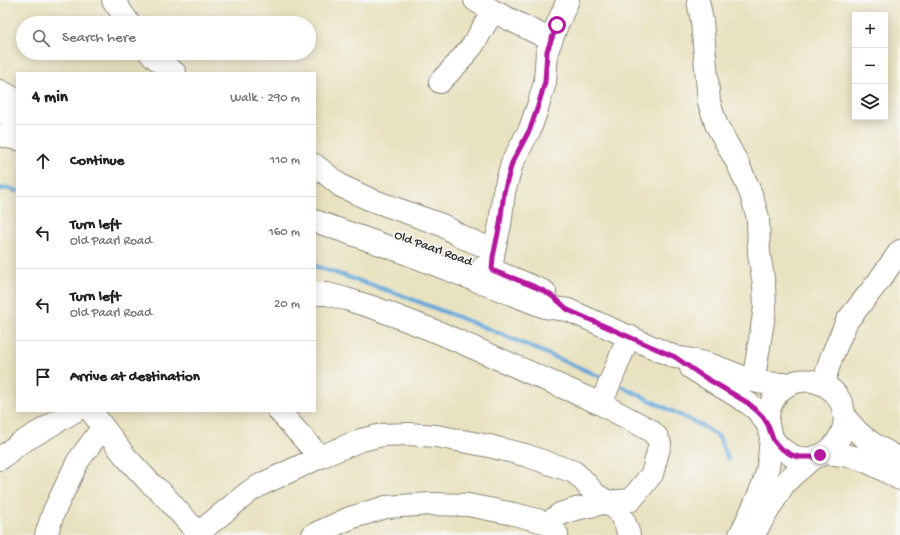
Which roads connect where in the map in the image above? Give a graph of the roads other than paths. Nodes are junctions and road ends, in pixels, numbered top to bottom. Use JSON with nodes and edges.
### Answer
{"nodes":[{"id":1,"x":113,"y":0,"type":"edge"},
{"id":2,"x":568,"y":0,"type":"edge"},
{"id":3,"x":698,"y":0,"type":"edge"},
{"id":4,"x":484,"y":6,"type":"edge"},
{"id":5,"x":124,"y":16,"type":"edge"},
{"id":6,"x":551,"y":40,"type":"junction"},
{"id":7,"x":157,"y":60,"type":"edge"},
{"id":8,"x":173,"y":72,"type":"edge"},
{"id":9,"x":440,"y":82,"type":"dead end"},
{"id":10,"x":0,"y":90,"type":"edge"},
{"id":11,"x":16,"y":99,"type":"edge"},
{"id":12,"x":0,"y":112,"type":"edge"},
{"id":13,"x":16,"y":117,"type":"edge"},
{"id":14,"x":0,"y":135,"type":"edge"},
{"id":15,"x":16,"y":139,"type":"edge"},
{"id":16,"x":316,"y":166,"type":"edge"},
{"id":17,"x":316,"y":207,"type":"edge"},
{"id":18,"x":316,"y":221,"type":"edge"},
{"id":19,"x":900,"y":251,"type":"edge"},
{"id":20,"x":493,"y":260,"type":"junction"},
{"id":21,"x":316,"y":294,"type":"edge"},
{"id":22,"x":568,"y":310,"type":"junction"},
{"id":23,"x":629,"y":336,"type":"junction"},
{"id":24,"x":675,"y":357,"type":"junction"},
{"id":25,"x":752,"y":380,"type":"junction"},
{"id":26,"x":789,"y":384,"type":"junction"},
{"id":27,"x":823,"y":384,"type":"junction"},
{"id":28,"x":601,"y":404,"type":"junction"},
{"id":29,"x":73,"y":412,"type":"edge"},
{"id":30,"x":280,"y":412,"type":"edge"},
{"id":31,"x":845,"y":416,"type":"junction"},
{"id":32,"x":97,"y":419,"type":"edge"},
{"id":33,"x":769,"y":430,"type":"junction"},
{"id":34,"x":820,"y":455,"type":"junction"},
{"id":35,"x":320,"y":457,"type":"junction"},
{"id":36,"x":0,"y":459,"type":"edge"},
{"id":37,"x":900,"y":460,"type":"edge"},
{"id":38,"x":900,"y":479,"type":"edge"},
{"id":39,"x":608,"y":502,"type":"junction"},
{"id":40,"x":553,"y":529,"type":"edge"},
{"id":41,"x":197,"y":534,"type":"edge"},
{"id":42,"x":46,"y":535,"type":"edge"},
{"id":43,"x":313,"y":535,"type":"edge"},
{"id":44,"x":629,"y":535,"type":"edge"},
{"id":45,"x":740,"y":535,"type":"edge"},
{"id":46,"x":753,"y":535,"type":"edge"}],
"edges":[{"from":1,"to":5,"type":"street"},
{"from":2,"to":6,"type":"street"},
{"from":3,"to":25,"type":"street"},
{"from":4,"to":6,"type":"street"},
{"from":4,"to":9,"type":"street"},
{"from":6,"to":20,"type":"street"},
{"from":7,"to":8,"type":"street"},
{"from":10,"to":11,"type":"street"},
{"from":12,"to":13,"type":"street"},
{"from":14,"to":15,"type":"street"},
{"from":16,"to":20,"type":"street"},
{"from":17,"to":20,"type":"street","name":"Old Paarl Road"},
{"from":18,"to":22,"type":"street","name":"Old Paarl Road"},
{"from":19,"to":27,"type":"street"},
{"from":20,"to":22,"type":"street","name":"Old Paarl Road"},
{"from":21,"to":28,"type":"street"},
{"from":22,"to":23,"type":"street","name":"Old Paarl Road"},
{"from":23,"to":24,"type":"street","name":"Old Paarl Road"},
{"from":23,"to":28,"type":"street"},
{"from":24,"to":25,"type":"street","name":"Old Paarl Road"},
{"from":24,"to":33,"type":"street","name":"Old Paarl Road"},
{"from":25,"to":26,"type":"street","name":"Old Paarl Road"},
{"from":26,"to":27,"type":"street","name":"Old Paarl Road"},
{"from":26,"to":33,"type":"street"},
{"from":27,"to":31,"type":"street"},
{"from":28,"to":39,"type":"street"},
{"from":29,"to":36,"type":"street"},
{"from":30,"to":35,"type":"street"},
{"from":31,"to":34,"type":"street"},
{"from":31,"to":37,"type":"street"},
{"from":32,"to":41,"type":"street"},
{"from":32,"to":42,"type":"street"},
{"from":33,"to":34,"type":"street","name":"Old Paarl Road"},
{"from":33,"to":45,"type":"street"},
{"from":34,"to":38,"type":"street","name":"Old Paarl Road"},
{"from":34,"to":46,"type":"street"},
{"from":35,"to":39,"type":"street"},
{"from":35,"to":41,"type":"street"},
{"from":39,"to":40,"type":"street"},
{"from":39,"to":44,"type":"street"},
{"from":40,"to":43,"type":"street"}]}
